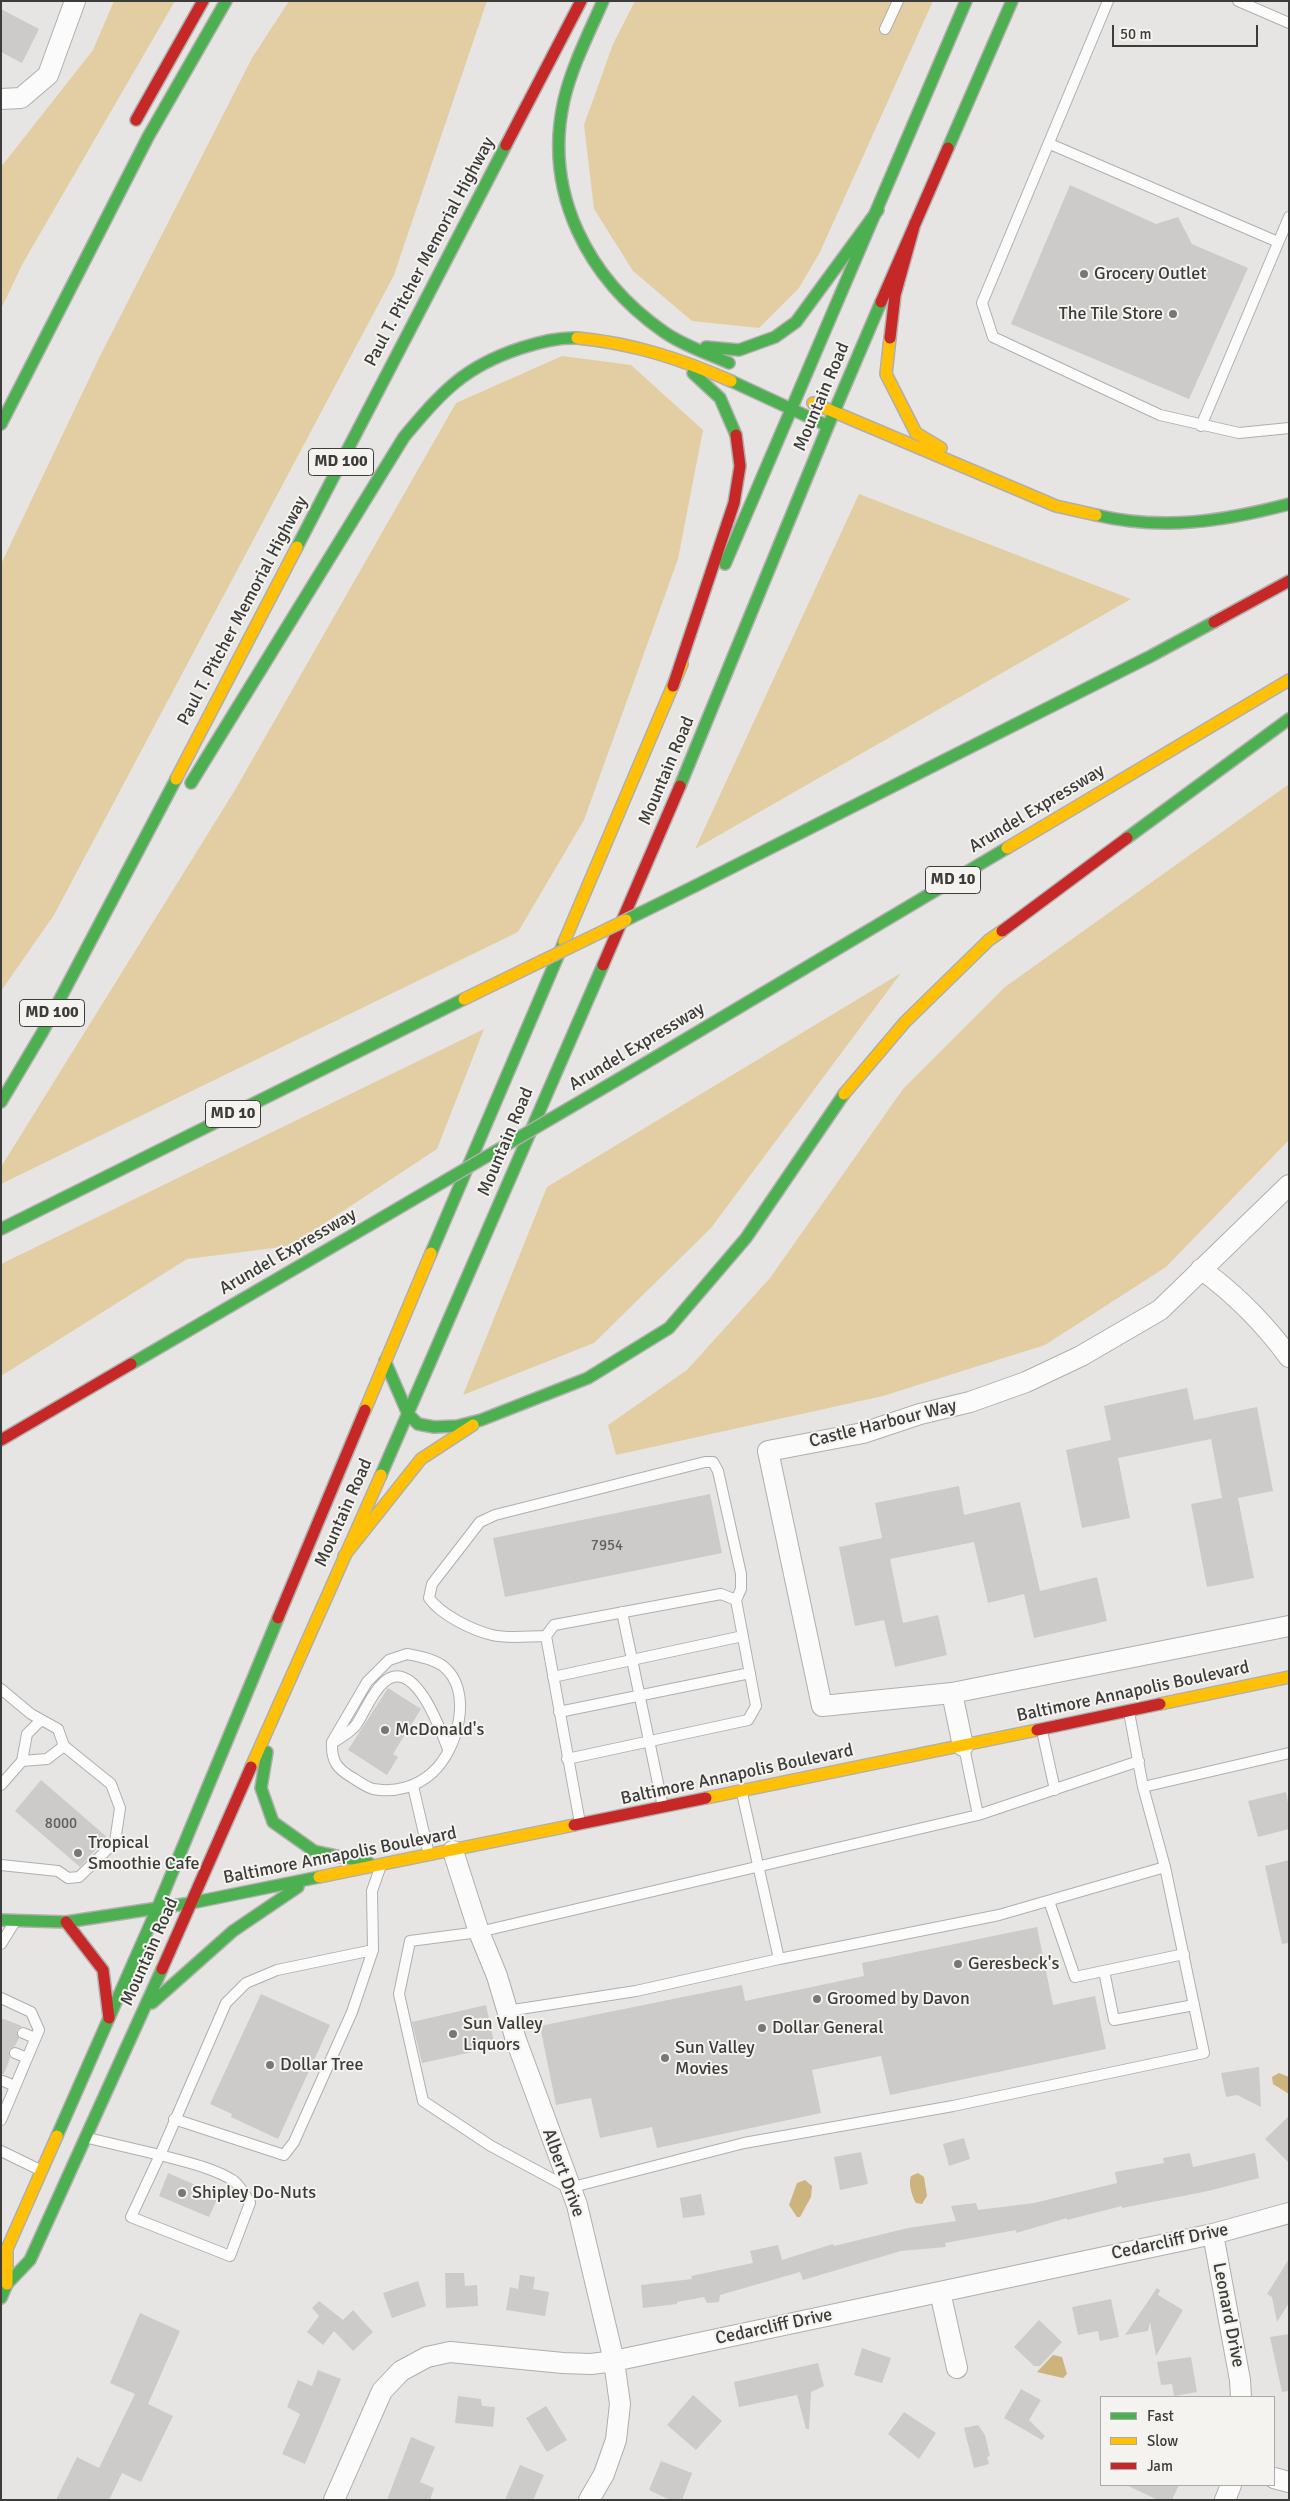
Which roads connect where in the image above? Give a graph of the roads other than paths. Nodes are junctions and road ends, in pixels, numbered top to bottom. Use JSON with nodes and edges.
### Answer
{"nodes":[{"id":1,"x":75,"y":1,"type":"edge"},
{"id":2,"x":203,"y":1,"type":"edge"},
{"id":3,"x":226,"y":1,"type":"edge"},
{"id":4,"x":581,"y":1,"type":"edge"},
{"id":5,"x":603,"y":1,"type":"edge"},
{"id":6,"x":898,"y":1,"type":"edge"},
{"id":7,"x":966,"y":1,"type":"edge"},
{"id":8,"x":1012,"y":1,"type":"edge"},
{"id":9,"x":1238,"y":1,"type":"edge"},
{"id":10,"x":1108,"y":3,"type":"edge"},
{"id":11,"x":1289,"y":23,"type":"edge"},
{"id":12,"x":885,"y":29,"type":"dead end"},
{"id":13,"x":1,"y":99,"type":"edge"},
{"id":14,"x":130,"y":131,"type":"dead end"},
{"id":15,"x":1050,"y":144,"type":"junction"},
{"id":16,"x":878,"y":210,"type":"junction"},
{"id":17,"x":95,"y":213,"type":"dead end"},
{"id":18,"x":1289,"y":217,"type":"edge"},
{"id":19,"x":915,"y":223,"type":"junction"},
{"id":20,"x":1278,"y":242,"type":"junction"},
{"id":21,"x":664,"y":332,"type":"junction"},
{"id":22,"x":42,"y":341,"type":"junction"},
{"id":23,"x":656,"y":353,"type":"junction"},
{"id":24,"x":744,"y":370,"type":"dead end"},
{"id":25,"x":793,"y":394,"type":"junction"},
{"id":26,"x":791,"y":410,"type":"junction"},
{"id":27,"x":834,"y":413,"type":"junction"},
{"id":28,"x":1,"y":424,"type":"edge"},
{"id":29,"x":828,"y":426,"type":"junction"},
{"id":30,"x":1201,"y":426,"type":"junction"},
{"id":31,"x":1289,"y":428,"type":"edge"},
{"id":32,"x":995,"y":482,"type":"junction"},
{"id":33,"x":1289,"y":504,"type":"edge"},
{"id":34,"x":1289,"y":581,"type":"edge"},
{"id":35,"x":1289,"y":680,"type":"edge"},
{"id":36,"x":673,"y":686,"type":"junction"},
{"id":37,"x":1289,"y":719,"type":"edge"},
{"id":38,"x":186,"y":792,"type":"dead end"},
{"id":39,"x":170,"y":816,"type":"dead end"},
{"id":40,"x":101,"y":923,"type":"junction"},
{"id":41,"x":1,"y":1102,"type":"edge"},
{"id":42,"x":1289,"y":1185,"type":"edge"},
{"id":43,"x":1,"y":1229,"type":"edge"},
{"id":44,"x":1201,"y":1269,"type":"junction"},
{"id":45,"x":1289,"y":1357,"type":"edge"},
{"id":46,"x":385,"y":1361,"type":"junction"},
{"id":47,"x":408,"y":1414,"type":"junction"},
{"id":48,"x":481,"y":1420,"type":"junction"},
{"id":49,"x":1,"y":1440,"type":"edge"},
{"id":50,"x":344,"y":1556,"type":"junction"},
{"id":51,"x":736,"y":1600,"type":"junction"},
{"id":52,"x":622,"y":1612,"type":"junction"},
{"id":53,"x":1289,"y":1626,"type":"edge"},
{"id":54,"x":546,"y":1636,"type":"junction"},
{"id":55,"x":743,"y":1636,"type":"junction"},
{"id":56,"x":632,"y":1660,"type":"junction"},
{"id":57,"x":750,"y":1673,"type":"junction"},
{"id":58,"x":553,"y":1677,"type":"junction"},
{"id":59,"x":1289,"y":1677,"type":"edge"},
{"id":60,"x":1,"y":1690,"type":"edge"},
{"id":61,"x":952,"y":1692,"type":"junction"},
{"id":62,"x":640,"y":1697,"type":"junction"},
{"id":63,"x":1128,"y":1711,"type":"junction"},
{"id":64,"x":559,"y":1712,"type":"junction"},
{"id":65,"x":41,"y":1720,"type":"junction"},
{"id":66,"x":272,"y":1720,"type":"junction"},
{"id":67,"x":1041,"y":1730,"type":"junction"},
{"id":68,"x":649,"y":1741,"type":"junction"},
{"id":69,"x":332,"y":1744,"type":"junction"},
{"id":70,"x":64,"y":1746,"type":"junction"},
{"id":71,"x":963,"y":1746,"type":"junction"},
{"id":72,"x":448,"y":1749,"type":"junction"},
{"id":73,"x":1289,"y":1753,"type":"edge"},
{"id":74,"x":567,"y":1759,"type":"junction"},
{"id":75,"x":22,"y":1761,"type":"junction"},
{"id":76,"x":1139,"y":1761,"type":"junction"},
{"id":77,"x":1,"y":1786,"type":"edge"},
{"id":78,"x":413,"y":1786,"type":"junction"},
{"id":79,"x":1143,"y":1787,"type":"junction"},
{"id":80,"x":1055,"y":1790,"type":"junction"},
{"id":81,"x":742,"y":1792,"type":"junction"},
{"id":82,"x":663,"y":1808,"type":"junction"},
{"id":83,"x":978,"y":1816,"type":"junction"},
{"id":84,"x":581,"y":1824,"type":"junction"},
{"id":85,"x":453,"y":1851,"type":"junction"},
{"id":86,"x":429,"y":1856,"type":"junction"},
{"id":87,"x":1,"y":1864,"type":"edge"},
{"id":88,"x":380,"y":1866,"type":"junction"},
{"id":89,"x":759,"y":1867,"type":"junction"},
{"id":90,"x":1166,"y":1867,"type":"junction"},
{"id":91,"x":307,"y":1881,"type":"junction"},
{"id":92,"x":1049,"y":1901,"type":"junction"},
{"id":93,"x":191,"y":1903,"type":"junction"},
{"id":94,"x":157,"y":1909,"type":"junction"},
{"id":95,"x":1,"y":1920,"type":"edge"},
{"id":96,"x":16,"y":1920,"type":"junction"},
{"id":97,"x":66,"y":1922,"type":"junction"},
{"id":98,"x":478,"y":1932,"type":"junction"},
{"id":99,"x":1,"y":1944,"type":"edge"},
{"id":100,"x":374,"y":1950,"type":"junction"},
{"id":101,"x":1184,"y":1954,"type":"junction"},
{"id":102,"x":779,"y":1959,"type":"junction"},
{"id":103,"x":1104,"y":1971,"type":"junction"},
{"id":104,"x":1,"y":1998,"type":"edge"},
{"id":105,"x":1194,"y":2005,"type":"junction"},
{"id":106,"x":143,"y":2011,"type":"junction"},
{"id":107,"x":507,"y":2011,"type":"junction"},
{"id":108,"x":109,"y":2018,"type":"junction"},
{"id":109,"x":23,"y":2033,"type":"dead end"},
{"id":110,"x":35,"y":2038,"type":"junction"},
{"id":111,"x":15,"y":2053,"type":"dead end"},
{"id":112,"x":27,"y":2058,"type":"junction"},
{"id":113,"x":3,"y":2081,"type":"dead end"},
{"id":114,"x":15,"y":2086,"type":"junction"},
{"id":115,"x":2,"y":2115,"type":"edge"},
{"id":116,"x":174,"y":2119,"type":"junction"},
{"id":117,"x":87,"y":2138,"type":"junction"},
{"id":118,"x":1,"y":2151,"type":"edge"},
{"id":119,"x":160,"y":2155,"type":"junction"},
{"id":120,"x":41,"y":2170,"type":"junction"},
{"id":121,"x":569,"y":2188,"type":"junction"},
{"id":122,"x":1289,"y":2213,"type":"edge"},
{"id":123,"x":1213,"y":2234,"type":"junction"},
{"id":124,"x":4,"y":2247,"type":"edge"},
{"id":125,"x":8,"y":2284,"type":"junction"},
{"id":126,"x":940,"y":2292,"type":"junction"},
{"id":127,"x":1,"y":2298,"type":"edge"},
{"id":128,"x":614,"y":2360,"type":"junction"},
{"id":129,"x":957,"y":2368,"type":"dead end"},
{"id":130,"x":1241,"y":2396,"type":"edge"},
{"id":131,"x":1275,"y":2478,"type":"edge"},
{"id":132,"x":1289,"y":2482,"type":"edge"},
{"id":133,"x":1231,"y":2486,"type":"edge"},
{"id":134,"x":334,"y":2500,"type":"edge"},
{"id":135,"x":589,"y":2500,"type":"edge"},
{"id":136,"x":1224,"y":2500,"type":"edge"}],
"edges":[{"from":1,"to":13,"type":"street"},
{"from":2,"to":14,"type":"main road"},
{"from":3,"to":22,"type":"main road"},
{"from":4,"to":40,"type":"main road","name":"Paul T. Pitcher Memorial Highway","number":"MD 100"},
{"from":5,"to":21,"type":"main road"},
{"from":6,"to":12,"type":"lane"},
{"from":7,"to":16,"type":"main road","name":"Mountain Road"},
{"from":8,"to":19,"type":"main road","name":"Mountain Road"},
{"from":9,"to":11,"type":"lane"},
{"from":10,"to":15,"type":"lane"},
{"from":15,"to":20,"type":"lane"},
{"from":15,"to":30,"type":"lane"},
{"from":16,"to":21,"type":"main road"},
{"from":16,"to":25,"type":"main road","name":"Mountain Road"},
{"from":17,"to":22,"type":"main road"},
{"from":18,"to":20,"type":"lane"},
{"from":19,"to":27,"type":"main road","name":"Mountain Road"},
{"from":19,"to":32,"type":"main road"},
{"from":20,"to":30,"type":"lane"},
{"from":21,"to":24,"type":"main road"},
{"from":22,"to":28,"type":"main road"},
{"from":23,"to":26,"type":"main road"},
{"from":23,"to":36,"type":"main road"},
{"from":23,"to":38,"type":"main road"},
{"from":25,"to":26,"type":"main road","name":"Mountain Road"},
{"from":25,"to":27,"type":"main road"},
{"from":26,"to":29,"type":"main road"},
{"from":26,"to":36,"type":"main road","name":"Mountain Road"},
{"from":27,"to":29,"type":"main road","name":"Mountain Road"},
{"from":27,"to":32,"type":"main road"},
{"from":29,"to":47,"type":"main road","name":"Mountain Road"},
{"from":30,"to":31,"type":"lane"},
{"from":32,"to":33,"type":"main road"},
{"from":34,"to":43,"type":"main road","number":"MD 10","bridge":true},
{"from":35,"to":49,"type":"main road","name":"Arundel Expressway","number":"MD 10","bridge":true},
{"from":36,"to":46,"type":"main road","name":"Mountain Road"},
{"from":37,"to":48,"type":"main road"},
{"from":39,"to":40,"type":"main road"},
{"from":40,"to":41,"type":"main road","name":"Paul T. Pitcher Memorial Highway","number":"MD 100"},
{"from":42,"to":44,"type":"street","name":"Castle Harbour Way"},
{"from":44,"to":45,"type":"street"},
{"from":44,"to":61,"type":"street","name":"Castle Harbour Way"},
{"from":46,"to":47,"type":"main road"},
{"from":46,"to":94,"type":"main road","name":"Mountain Road"},
{"from":47,"to":48,"type":"main road"},
{"from":47,"to":50,"type":"main road","name":"Mountain Road"},
{"from":48,"to":50,"type":"main road"},
{"from":50,"to":66,"type":"main road","name":"Mountain Road"},
{"from":51,"to":52,"type":"lane"},
{"from":51,"to":54,"type":"lane"},
{"from":51,"to":55,"type":"lane"},
{"from":52,"to":54,"type":"lane"},
{"from":52,"to":56,"type":"lane"},
{"from":53,"to":61,"type":"street","name":"Castle Harbour Way"},
{"from":54,"to":58,"type":"lane"},
{"from":55,"to":56,"type":"lane"},
{"from":55,"to":57,"type":"lane"},
{"from":56,"to":58,"type":"lane"},
{"from":56,"to":62,"type":"lane"},
{"from":57,"to":62,"type":"lane"},
{"from":57,"to":68,"type":"lane"},
{"from":58,"to":64,"type":"lane"},
{"from":59,"to":63,"type":"main road","name":"Baltimore Annapolis Boulevard"},
{"from":60,"to":65,"type":"lane"},
{"from":61,"to":71,"type":"street"},
{"from":62,"to":64,"type":"lane"},
{"from":62,"to":68,"type":"lane"},
{"from":63,"to":67,"type":"main road","name":"Baltimore Annapolis Boulevard"},
{"from":63,"to":76,"type":"lane"},
{"from":64,"to":74,"type":"lane"},
{"from":65,"to":70,"type":"lane"},
{"from":65,"to":75,"type":"lane"},
{"from":66,"to":88,"type":"main road"},
{"from":66,"to":93,"type":"main road","name":"Mountain Road"},
{"from":67,"to":71,"type":"main road","name":"Baltimore Annapolis Boulevard"},
{"from":67,"to":80,"type":"lane"},
{"from":68,"to":74,"type":"lane"},
{"from":68,"to":82,"type":"lane"},
{"from":69,"to":72,"type":"lane"},
{"from":69,"to":72,"type":"lane"},
{"from":69,"to":78,"type":"lane"},
{"from":70,"to":75,"type":"lane"},
{"from":70,"to":87,"type":"lane"},
{"from":71,"to":81,"type":"main road","name":"Baltimore Annapolis Boulevard"},
{"from":71,"to":83,"type":"lane"},
{"from":72,"to":78,"type":"lane"},
{"from":73,"to":79,"type":"lane"},
{"from":74,"to":84,"type":"lane"},
{"from":75,"to":77,"type":"lane"},
{"from":76,"to":79,"type":"lane"},
{"from":76,"to":80,"type":"lane"},
{"from":78,"to":86,"type":"lane"},
{"from":79,"to":90,"type":"lane"},
{"from":80,"to":83,"type":"lane"},
{"from":81,"to":82,"type":"main road","name":"Baltimore Annapolis Boulevard"},
{"from":81,"to":89,"type":"lane"},
{"from":82,"to":84,"type":"main road","name":"Baltimore Annapolis Boulevard"},
{"from":83,"to":89,"type":"lane"},
{"from":84,"to":85,"type":"main road","name":"Baltimore Annapolis Boulevard"},
{"from":85,"to":86,"type":"main road","name":"Baltimore Annapolis Boulevard"},
{"from":85,"to":98,"type":"street","name":"Albert Drive"},
{"from":86,"to":88,"type":"main road","name":"Baltimore Annapolis Boulevard"},
{"from":88,"to":91,"type":"main road","name":"Baltimore Annapolis Boulevard"},
{"from":88,"to":100,"type":"lane"},
{"from":89,"to":98,"type":"lane"},
{"from":89,"to":102,"type":"lane"},
{"from":90,"to":92,"type":"lane"},
{"from":90,"to":101,"type":"lane"},
{"from":91,"to":93,"type":"main road","name":"Baltimore Annapolis Boulevard"},
{"from":91,"to":106,"type":"main road"},
{"from":92,"to":102,"type":"lane"},
{"from":92,"to":103,"type":"lane"},
{"from":93,"to":94,"type":"main road","name":"Baltimore Annapolis Boulevard"},
{"from":93,"to":106,"type":"main road","name":"Mountain Road"},
{"from":94,"to":97,"type":"main road","name":"Baltimore Annapolis Boulevard"},
{"from":94,"to":108,"type":"main road","name":"Mountain Road"},
{"from":95,"to":96,"type":"main road","name":"Baltimore Annapolis Boulevard"},
{"from":96,"to":97,"type":"main road","name":"Baltimore Annapolis Boulevard"},
{"from":96,"to":99,"type":"lane"},
{"from":97,"to":108,"type":"main road"},
{"from":98,"to":107,"type":"street","name":"Albert Drive"},
{"from":98,"to":121,"type":"lane"},
{"from":100,"to":116,"type":"lane"},
{"from":100,"to":116,"type":"lane"},
{"from":101,"to":103,"type":"lane"},
{"from":101,"to":105,"type":"lane"},
{"from":102,"to":107,"type":"lane"},
{"from":103,"to":105,"type":"lane"},
{"from":104,"to":110,"type":"lane"},
{"from":105,"to":121,"type":"lane"},
{"from":106,"to":117,"type":"main road","name":"Mountain Road"},
{"from":107,"to":121,"type":"street","name":"Albert Drive"},
{"from":108,"to":120,"type":"main road","name":"Mountain Road"},
{"from":109,"to":110,"type":"lane"},
{"from":110,"to":112,"type":"lane"},
{"from":111,"to":112,"type":"lane"},
{"from":112,"to":114,"type":"lane"},
{"from":113,"to":114,"type":"lane"},
{"from":114,"to":115,"type":"lane"},
{"from":116,"to":119,"type":"lane"},
{"from":117,"to":119,"type":"lane"},
{"from":117,"to":125,"type":"main road","name":"Mountain Road"},
{"from":118,"to":120,"type":"lane"},
{"from":119,"to":119,"type":"lane"},
{"from":120,"to":124,"type":"main road","name":"Mountain Road"},
{"from":121,"to":128,"type":"street","name":"Albert Drive"},
{"from":122,"to":123,"type":"street","name":"Cedarcliff Drive"},
{"from":123,"to":126,"type":"street","name":"Cedarcliff Drive"},
{"from":123,"to":130,"type":"street","name":"Leonard Drive"},
{"from":124,"to":125,"type":"main road","name":"Mountain Road"},
{"from":125,"to":127,"type":"main road","name":"Mountain Road"},
{"from":126,"to":128,"type":"street","name":"Cedarcliff Drive"},
{"from":126,"to":129,"type":"street"},
{"from":128,"to":134,"type":"street","name":"Cedarcliff Drive"},
{"from":128,"to":135,"type":"street","name":"Albert Drive"},
{"from":131,"to":132,"type":"street"},
{"from":133,"to":136,"type":"street"}]}
